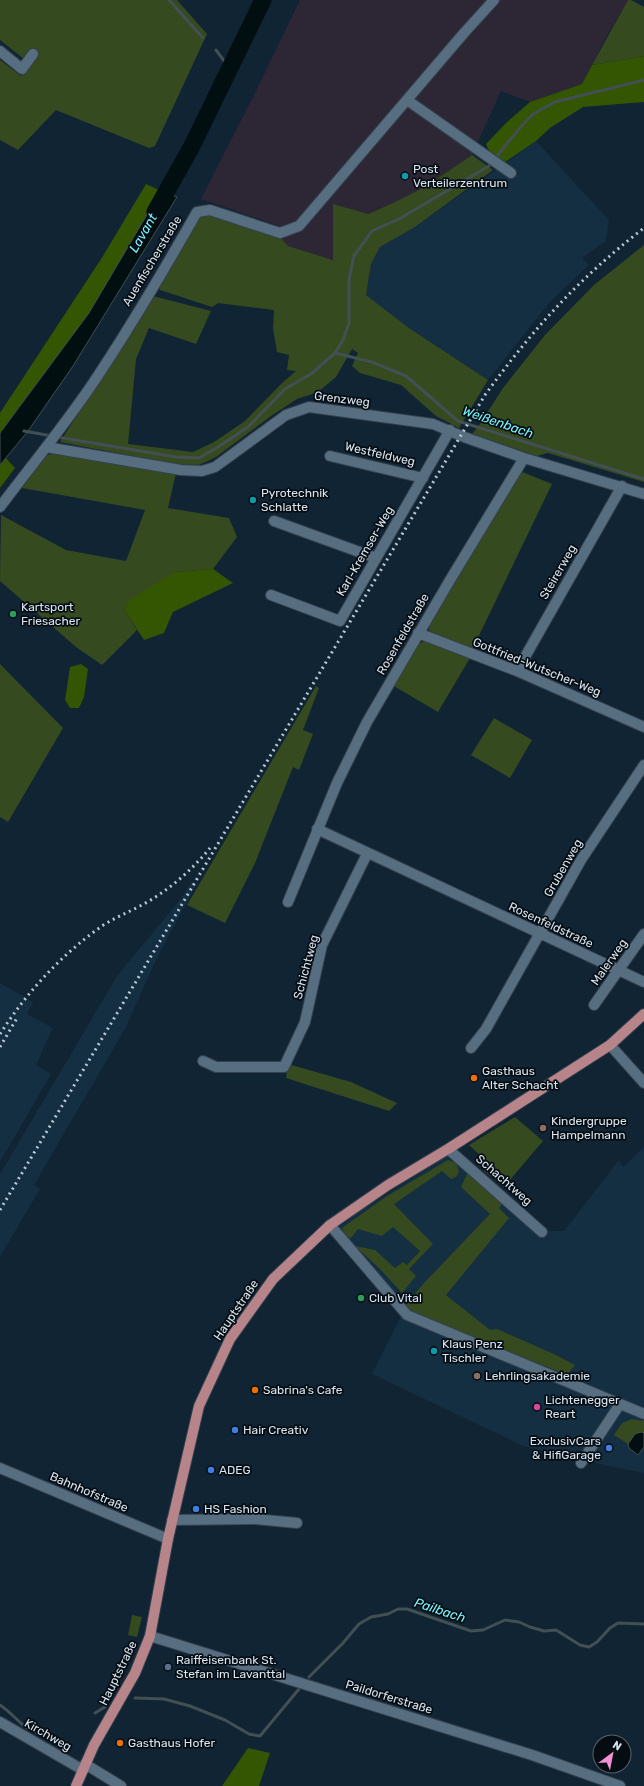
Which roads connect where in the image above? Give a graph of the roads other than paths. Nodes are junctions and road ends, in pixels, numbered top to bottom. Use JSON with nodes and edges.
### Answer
{"nodes":[{"id":1,"x":494,"y":0,"type":"edge"},
{"id":2,"x":0,"y":52,"type":"edge"},
{"id":3,"x":33,"y":54,"type":"dead end"},
{"id":4,"x":407,"y":100,"type":"junction"},
{"id":5,"x":511,"y":173,"type":"dead end"},
{"id":6,"x":450,"y":430,"type":"junction"},
{"id":7,"x":49,"y":444,"type":"junction"},
{"id":8,"x":330,"y":456,"type":"dead end"},
{"id":9,"x":524,"y":458,"type":"junction"},
{"id":10,"x":424,"y":478,"type":"junction"},
{"id":11,"x":622,"y":486,"type":"junction"},
{"id":12,"x":644,"y":494,"type":"edge"},
{"id":13,"x":0,"y":507,"type":"edge"},
{"id":14,"x":274,"y":521,"type":"dead end"},
{"id":15,"x":376,"y":558,"type":"junction"},
{"id":16,"x":270,"y":595,"type":"dead end"},
{"id":17,"x":418,"y":633,"type":"junction"},
{"id":18,"x":517,"y":671,"type":"junction"},
{"id":19,"x":644,"y":727,"type":"edge"},
{"id":20,"x":644,"y":765,"type":"edge"},
{"id":21,"x":317,"y":829,"type":"junction"},
{"id":22,"x":367,"y":854,"type":"junction"},
{"id":23,"x":288,"y":902,"type":"dead end"},
{"id":24,"x":540,"y":934,"type":"junction"},
{"id":25,"x":644,"y":934,"type":"edge"},
{"id":26,"x":619,"y":972,"type":"junction"},
{"id":27,"x":644,"y":982,"type":"edge"},
{"id":28,"x":594,"y":1005,"type":"dead end"},
{"id":29,"x":644,"y":1014,"type":"edge"},
{"id":30,"x":610,"y":1045,"type":"junction"},
{"id":31,"x":471,"y":1048,"type":"dead end"},
{"id":32,"x":203,"y":1061,"type":"dead end"},
{"id":33,"x":644,"y":1083,"type":"edge"},
{"id":34,"x":448,"y":1149,"type":"junction"},
{"id":35,"x":330,"y":1225,"type":"junction"},
{"id":36,"x":542,"y":1232,"type":"dead end"},
{"id":37,"x":620,"y":1404,"type":"junction"},
{"id":38,"x":644,"y":1414,"type":"edge"},
{"id":39,"x":581,"y":1463,"type":"dead end"},
{"id":40,"x":0,"y":1468,"type":"edge"},
{"id":41,"x":172,"y":1520,"type":"junction"},
{"id":42,"x":297,"y":1523,"type":"dead end"},
{"id":43,"x":168,"y":1539,"type":"junction"},
{"id":44,"x":150,"y":1636,"type":"junction"},
{"id":45,"x":0,"y":1722,"type":"edge"},
{"id":46,"x":84,"y":1767,"type":"junction"},
{"id":47,"x":76,"y":1786,"type":"edge"},
{"id":48,"x":121,"y":1786,"type":"edge"},
{"id":49,"x":620,"y":1786,"type":"edge"}],
"edges":[{"from":1,"to":4,"type":"street","name":"Auenfischerstraße"},
{"from":2,"to":3,"type":"street"},
{"from":4,"to":5,"type":"street"},
{"from":4,"to":7,"type":"street","name":"Auenfischerstraße"},
{"from":6,"to":7,"type":"street","name":"Grenzweg"},
{"from":6,"to":9,"type":"street","name":"Grenzweg"},
{"from":6,"to":10,"type":"street","name":"Karl-Kremser-Weg"},
{"from":7,"to":13,"type":"street","name":"Auenfischerstraße"},
{"from":8,"to":10,"type":"street","name":"Westfeldweg"},
{"from":9,"to":11,"type":"street","name":"Grenzweg"},
{"from":9,"to":17,"type":"street","name":"Rosenfeldstraße"},
{"from":10,"to":15,"type":"street","name":"Karl-Kremser-Weg"},
{"from":11,"to":12,"type":"street","name":"Grenzweg"},
{"from":11,"to":18,"type":"street","name":"Steirerweg"},
{"from":14,"to":15,"type":"street"},
{"from":15,"to":16,"type":"street","name":"Karl-Kremser-Weg"},
{"from":17,"to":18,"type":"street","name":"Gottfried-Wutscher-Weg"},
{"from":17,"to":21,"type":"street","name":"Rosenfeldstraße"},
{"from":18,"to":19,"type":"street","name":"Gottfried-Wutscher-Weg"},
{"from":20,"to":24,"type":"street","name":"Grubenweg"},
{"from":21,"to":22,"type":"street","name":"Rosenfeldstraße"},
{"from":21,"to":23,"type":"street","name":"Rosenfeldstraße"},
{"from":22,"to":24,"type":"street","name":"Rosenfeldstraße"},
{"from":22,"to":32,"type":"street","name":"Schichtweg"},
{"from":24,"to":26,"type":"street","name":"Rosenfeldstraße"},
{"from":24,"to":31,"type":"street","name":"Grubenweg"},
{"from":25,"to":26,"type":"street","name":"Malerweg"},
{"from":26,"to":27,"type":"street","name":"Rosenfeldstraße"},
{"from":26,"to":28,"type":"street","name":"Malerweg"},
{"from":29,"to":30,"type":"main road","name":"Hauptstraße"},
{"from":30,"to":33,"type":"street"},
{"from":30,"to":34,"type":"main road","name":"Hauptstraße"},
{"from":34,"to":35,"type":"main road","name":"Hauptstraße"},
{"from":34,"to":36,"type":"street","name":"Schachtweg"},
{"from":35,"to":37,"type":"street"},
{"from":35,"to":41,"type":"main road","name":"Hauptstraße"},
{"from":37,"to":38,"type":"street"},
{"from":37,"to":39,"type":"street"},
{"from":40,"to":43,"type":"street","name":"Bahnhofstraße"},
{"from":41,"to":42,"type":"street"},
{"from":41,"to":43,"type":"main road","name":"Hauptstraße"},
{"from":43,"to":44,"type":"main road","name":"Hauptstraße"},
{"from":44,"to":46,"type":"main road","name":"Hauptstraße"},
{"from":44,"to":49,"type":"street","name":"Paildorferstraße"},
{"from":45,"to":46,"type":"street","name":"Kirchweg"},
{"from":46,"to":47,"type":"main road","name":"Hauptstraße"},
{"from":46,"to":48,"type":"street","name":"Kirchweg"}]}
